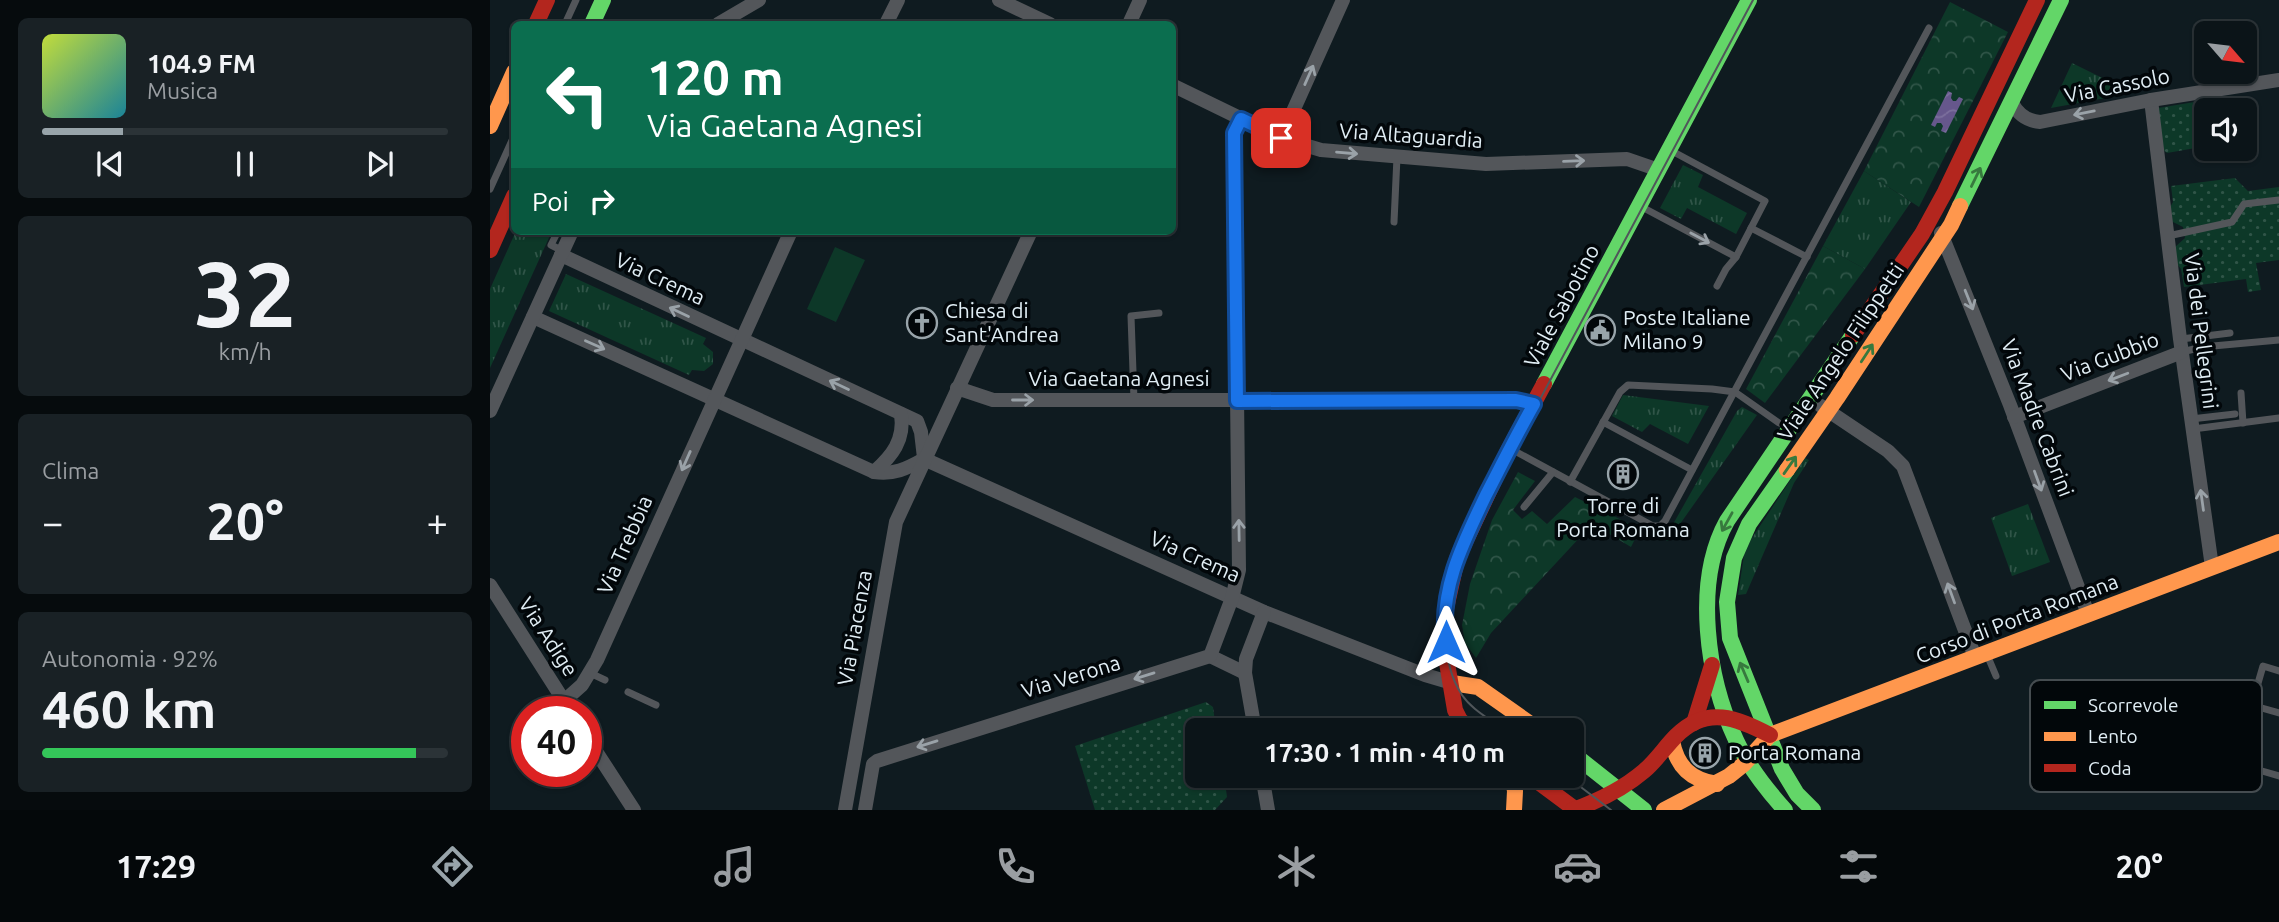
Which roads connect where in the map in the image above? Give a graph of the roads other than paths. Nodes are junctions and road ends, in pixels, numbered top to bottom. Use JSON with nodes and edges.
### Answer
{"nodes":[{"id":1,"x":547,"y":0,"type":"edge"},
{"id":2,"x":576,"y":0,"type":"edge"},
{"id":3,"x":603,"y":0,"type":"edge"},
{"id":4,"x":760,"y":0,"type":"edge"},
{"id":5,"x":898,"y":0,"type":"edge"},
{"id":6,"x":999,"y":0,"type":"edge"},
{"id":7,"x":1140,"y":0,"type":"edge"},
{"id":8,"x":1343,"y":0,"type":"edge"},
{"id":9,"x":1749,"y":0,"type":"edge"},
{"id":10,"x":2038,"y":0,"type":"edge"},
{"id":11,"x":2060,"y":0,"type":"edge"},
{"id":12,"x":537,"y":21,"type":"edge"},
{"id":13,"x":566,"y":21,"type":"edge"},
{"id":14,"x":593,"y":21,"type":"edge"},
{"id":15,"x":723,"y":21,"type":"edge"},
{"id":16,"x":888,"y":21,"type":"edge"},
{"id":17,"x":1044,"y":21,"type":"edge"},
{"id":18,"x":1130,"y":21,"type":"edge"},
{"id":19,"x":1929,"y":28,"type":"dead end"},
{"id":20,"x":511,"y":79,"type":"edge"},
{"id":21,"x":2279,"y":80,"type":"edge"},
{"id":22,"x":1176,"y":87,"type":"edge"},
{"id":23,"x":2151,"y":100,"type":"junction"},
{"id":24,"x":2012,"y":103,"type":"junction"},
{"id":25,"x":1241,"y":119,"type":"junction"},
{"id":26,"x":490,"y":126,"type":"edge"},
{"id":27,"x":1281,"y":138,"type":"junction"},
{"id":28,"x":511,"y":143,"type":"edge"},
{"id":29,"x":1670,"y":150,"type":"junction"},
{"id":30,"x":1397,"y":157,"type":"junction"},
{"id":31,"x":1659,"y":170,"type":"junction"},
{"id":32,"x":490,"y":190,"type":"edge"},
{"id":33,"x":2279,"y":200,"type":"edge"},
{"id":34,"x":511,"y":203,"type":"edge"},
{"id":35,"x":1640,"y":206,"type":"junction"},
{"id":36,"x":1933,"y":216,"type":"junction"},
{"id":37,"x":1394,"y":222,"type":"dead end"},
{"id":38,"x":1751,"y":228,"type":"junction"},
{"id":39,"x":556,"y":235,"type":"edge"},
{"id":40,"x":570,"y":235,"type":"edge"},
{"id":41,"x":790,"y":235,"type":"edge"},
{"id":42,"x":1029,"y":235,"type":"edge"},
{"id":43,"x":2168,"y":236,"type":"junction"},
{"id":44,"x":1943,"y":237,"type":"junction"},
{"id":45,"x":490,"y":250,"type":"edge"},
{"id":46,"x":562,"y":253,"type":"junction"},
{"id":47,"x":1736,"y":257,"type":"junction"},
{"id":48,"x":1807,"y":257,"type":"junction"},
{"id":49,"x":1717,"y":286,"type":"dead end"},
{"id":50,"x":1159,"y":313,"type":"dead end"},
{"id":51,"x":533,"y":317,"type":"junction"},
{"id":52,"x":2230,"y":332,"type":"dead end"},
{"id":53,"x":741,"y":340,"type":"junction"},
{"id":54,"x":2279,"y":340,"type":"edge"},
{"id":55,"x":2181,"y":346,"type":"junction"},
{"id":56,"x":957,"y":388,"type":"junction"},
{"id":57,"x":1735,"y":392,"type":"junction"},
{"id":58,"x":2241,"y":393,"type":"dead end"},
{"id":59,"x":715,"y":399,"type":"junction"},
{"id":60,"x":1134,"y":401,"type":"junction"},
{"id":61,"x":1237,"y":401,"type":"junction"},
{"id":62,"x":1534,"y":404,"type":"junction"},
{"id":63,"x":1806,"y":404,"type":"junction"},
{"id":64,"x":1829,"y":410,"type":"junction"},
{"id":65,"x":490,"y":411,"type":"edge"},
{"id":66,"x":901,"y":414,"type":"junction"},
{"id":67,"x":2235,"y":414,"type":"dead end"},
{"id":68,"x":2014,"y":417,"type":"junction"},
{"id":69,"x":2279,"y":418,"type":"edge"},
{"id":70,"x":1603,"y":422,"type":"junction"},
{"id":71,"x":1779,"y":423,"type":"dead end"},
{"id":72,"x":2243,"y":423,"type":"junction"},
{"id":73,"x":2191,"y":424,"type":"junction"},
{"id":74,"x":1509,"y":449,"type":"junction"},
{"id":75,"x":924,"y":459,"type":"junction"},
{"id":76,"x":1692,"y":470,"type":"junction"},
{"id":77,"x":874,"y":472,"type":"junction"},
{"id":78,"x":1553,"y":472,"type":"junction"},
{"id":79,"x":1570,"y":482,"type":"junction"},
{"id":80,"x":1524,"y":507,"type":"dead end"},
{"id":81,"x":2279,"y":542,"type":"edge"},
{"id":82,"x":2212,"y":567,"type":"junction"},
{"id":83,"x":490,"y":585,"type":"edge"},
{"id":84,"x":1233,"y":598,"type":"junction"},
{"id":85,"x":1264,"y":612,"type":"junction"},
{"id":86,"x":2088,"y":614,"type":"junction"},
{"id":87,"x":1981,"y":655,"type":"junction"},
{"id":88,"x":1210,"y":656,"type":"junction"},
{"id":89,"x":1712,"y":663,"type":"junction"},
{"id":90,"x":2279,"y":671,"type":"edge"},
{"id":91,"x":590,"y":673,"type":"junction"},
{"id":92,"x":1245,"y":673,"type":"junction"},
{"id":93,"x":1996,"y":676,"type":"dead end"},
{"id":94,"x":605,"y":680,"type":"dead end"},
{"id":95,"x":2259,"y":680,"type":"edge"},
{"id":96,"x":1452,"y":683,"type":"junction"},
{"id":97,"x":628,"y":692,"type":"dead end"},
{"id":98,"x":560,"y":696,"type":"edge"},
{"id":99,"x":574,"y":696,"type":"edge"},
{"id":100,"x":656,"y":705,"type":"dead end"},
{"id":101,"x":2262,"y":705,"type":"edge"},
{"id":102,"x":2279,"y":713,"type":"edge"},
{"id":103,"x":1253,"y":718,"type":"edge"},
{"id":104,"x":1460,"y":718,"type":"edge"},
{"id":105,"x":1522,"y":718,"type":"edge"},
{"id":106,"x":1728,"y":718,"type":"junction"},
{"id":107,"x":1694,"y":723,"type":"junction"},
{"id":108,"x":1770,"y":735,"type":"junction"},
{"id":109,"x":1672,"y":741,"type":"junction"},
{"id":110,"x":1747,"y":760,"type":"junction"},
{"id":111,"x":602,"y":761,"type":"edge"},
{"id":112,"x":1584,"y":762,"type":"edge"},
{"id":113,"x":2262,"y":771,"type":"dead end"},
{"id":114,"x":2279,"y":776,"type":"edge"},
{"id":115,"x":1717,"y":784,"type":"junction"},
{"id":116,"x":1264,"y":788,"type":"edge"},
{"id":117,"x":1515,"y":788,"type":"edge"},
{"id":118,"x":1546,"y":788,"type":"edge"},
{"id":119,"x":1619,"y":789,"type":"junction"},
{"id":120,"x":634,"y":810,"type":"edge"},
{"id":121,"x":845,"y":810,"type":"edge"},
{"id":122,"x":865,"y":810,"type":"edge"},
{"id":123,"x":1268,"y":810,"type":"edge"},
{"id":124,"x":1514,"y":810,"type":"edge"},
{"id":125,"x":1574,"y":810,"type":"edge"},
{"id":126,"x":1644,"y":810,"type":"edge"},
{"id":127,"x":1664,"y":810,"type":"edge"},
{"id":128,"x":1785,"y":810,"type":"edge"},
{"id":129,"x":1813,"y":810,"type":"edge"}],
"edges":[{"from":1,"to":12,"type":"main road"},
{"from":2,"to":13,"type":"lane"},
{"from":3,"to":14,"type":"main road"},
{"from":4,"to":15,"type":"street"},
{"from":5,"to":16,"type":"street"},
{"from":6,"to":17,"type":"street"},
{"from":7,"to":18,"type":"street"},
{"from":27,"to":8,"type":"street","one_way":true},
{"from":9,"to":29,"type":"main road","name":"Viale Sabotino"},
{"from":10,"to":36,"type":"main road","name":"Viale Angelo Filippetti"},
{"from":11,"to":24,"type":"main road","name":"Viale Angelo Filippetti"},
{"from":19,"to":48,"type":"lane"},
{"from":20,"to":26,"type":"main road"},
{"from":21,"to":23,"type":"street","name":"Via Cassolo"},
{"from":22,"to":25,"type":"street","name":"Via Altaguardia"},
{"from":23,"to":24,"type":"street","name":"Via Cassolo","one_way":true},
{"from":23,"to":43,"type":"street","name":"Via dei Pellegrini"},
{"from":44,"to":24,"type":"main road","name":"Viale Angelo Filippetti","one_way":true},
{"from":25,"to":27,"type":"street","name":"Via Altaguardia"},
{"from":25,"to":61,"type":"street"},
{"from":27,"to":30,"type":"street","name":"Via Altaguardia","one_way":true},
{"from":28,"to":32,"type":"lane"},
{"from":29,"to":31,"type":"main road","name":"Viale Sabotino"},
{"from":29,"to":38,"type":"lane"},
{"from":30,"to":31,"type":"street","name":"Via Altaguardia","one_way":true},
{"from":30,"to":37,"type":"lane"},
{"from":31,"to":35,"type":"main road","name":"Viale Sabotino"},
{"from":33,"to":43,"type":"lane"},
{"from":34,"to":45,"type":"main road"},
{"from":35,"to":47,"type":"lane","one_way":true},
{"from":35,"to":62,"type":"main road","name":"Viale Sabotino"},
{"from":36,"to":44,"type":"street","name":"Via Madre Cabrini"},
{"from":36,"to":63,"type":"main road","name":"Viale Angelo Filippetti"},
{"from":38,"to":47,"type":"lane"},
{"from":38,"to":48,"type":"lane"},
{"from":39,"to":46,"type":"lane"},
{"from":40,"to":46,"type":"street"},
{"from":41,"to":53,"type":"street"},
{"from":42,"to":56,"type":"street","name":"Via Piacenza"},
{"from":43,"to":55,"type":"street","name":"Via dei Pellegrini"},
{"from":64,"to":44,"type":"main road","name":"Viale Angelo Filippetti","one_way":true},
{"from":44,"to":68,"type":"street","name":"Via Madre Cabrini","one_way":true},
{"from":46,"to":51,"type":"street"},
{"from":53,"to":46,"type":"street","name":"Via Crema","one_way":true},
{"from":47,"to":49,"type":"lane"},
{"from":48,"to":57,"type":"lane"},
{"from":50,"to":60,"type":"lane"},
{"from":51,"to":59,"type":"street","one_way":true},
{"from":51,"to":65,"type":"street"},
{"from":52,"to":55,"type":"lane"},
{"from":53,"to":59,"type":"street"},
{"from":66,"to":53,"type":"street","name":"Via Crema","one_way":true},
{"from":54,"to":55,"type":"lane"},
{"from":55,"to":68,"type":"street","name":"Via Gubbio","one_way":true},
{"from":55,"to":73,"type":"street","name":"Via dei Pellegrini"},
{"from":56,"to":60,"type":"street","name":"Via Gaetana Agnesi","one_way":true},
{"from":56,"to":75,"type":"street","name":"Via Piacenza"},
{"from":57,"to":70,"type":"lane"},
{"from":57,"to":71,"type":"lane"},
{"from":57,"to":76,"type":"lane"},
{"from":58,"to":72,"type":"lane"},
{"from":59,"to":77,"type":"street"},
{"from":59,"to":91,"type":"street","name":"Via Trebbia","one_way":true},
{"from":60,"to":61,"type":"street","name":"Via Gaetana Agnesi"},
{"from":61,"to":62,"type":"street","name":"Via Gaetana Agnesi"},
{"from":84,"to":61,"type":"street","one_way":true},
{"from":62,"to":74,"type":"main road","name":"Viale Sabotino"},
{"from":63,"to":64,"type":"street"},
{"from":63,"to":89,"type":"main road","name":"Viale Angelo Filippetti","one_way":true},
{"from":87,"to":64,"type":"street","one_way":true},
{"from":108,"to":64,"type":"main road","name":"Viale Angelo Filippetti","one_way":true},
{"from":66,"to":75,"type":"street","name":"Via Crema"},
{"from":66,"to":77,"type":"street"},
{"from":67,"to":73,"type":"lane"},
{"from":68,"to":86,"type":"street","name":"Via Madre Cabrini","one_way":true},
{"from":69,"to":72,"type":"lane"},
{"from":70,"to":76,"type":"lane"},
{"from":70,"to":79,"type":"lane"},
{"from":72,"to":73,"type":"lane"},
{"from":82,"to":73,"type":"street","name":"Via dei Pellegrini","one_way":true},
{"from":74,"to":78,"type":"lane"},
{"from":74,"to":96,"type":"main road","name":"Viale Sabotino"},
{"from":75,"to":77,"type":"street"},
{"from":75,"to":84,"type":"street","name":"Via Crema"},
{"from":75,"to":121,"type":"street","name":"Via Piacenza"},
{"from":76,"to":79,"type":"lane"},
{"from":78,"to":79,"type":"lane"},
{"from":78,"to":80,"type":"lane"},
{"from":81,"to":82,"type":"main road","name":"Corso di Porta Romana"},
{"from":82,"to":86,"type":"main road","name":"Corso di Porta Romana"},
{"from":83,"to":98,"type":"street","name":"Via Adige"},
{"from":84,"to":85,"type":"street","name":"Via Crema"},
{"from":84,"to":88,"type":"street"},
{"from":85,"to":92,"type":"street"},
{"from":85,"to":96,"type":"street","name":"Via Crema"},
{"from":86,"to":87,"type":"main road","name":"Corso di Porta Romana"},
{"from":87,"to":93,"type":"lane"},
{"from":87,"to":108,"type":"main road","name":"Corso di Porta Romana"},
{"from":88,"to":92,"type":"street"},
{"from":88,"to":122,"type":"street","name":"Via Verona","one_way":true},
{"from":89,"to":106,"type":"main road","name":"Viale Angelo Filippetti"},
{"from":89,"to":107,"type":"main road","name":"Viale Angelo Filippetti"},
{"from":90,"to":95,"type":"lane"},
{"from":91,"to":94,"type":"lane"},
{"from":91,"to":99,"type":"street","name":"Via Trebbia"},
{"from":92,"to":103,"type":"street"},
{"from":96,"to":104,"type":"main road","name":"Viale Sabotino"},
{"from":96,"to":105,"type":"main road"},
{"from":97,"to":100,"type":"lane"},
{"from":101,"to":102,"type":"lane"},
{"from":106,"to":107,"type":"main road"},
{"from":106,"to":108,"type":"main road"},
{"from":106,"to":110,"type":"main road"},
{"from":107,"to":109,"type":"main road"},
{"from":108,"to":110,"type":"main road"},
{"from":108,"to":129,"type":"main road","name":"Viale Angelo Filippetti"},
{"from":109,"to":115,"type":"main road"},
{"from":109,"to":119,"type":"main road"},
{"from":110,"to":115,"type":"main road"},
{"from":110,"to":128,"type":"main road"},
{"from":111,"to":120,"type":"street"},
{"from":112,"to":119,"type":"main road"},
{"from":113,"to":114,"type":"lane"},
{"from":115,"to":127,"type":"main road"},
{"from":116,"to":123,"type":"street"},
{"from":117,"to":124,"type":"main road"},
{"from":118,"to":125,"type":"main road"},
{"from":119,"to":125,"type":"main road"},
{"from":119,"to":126,"type":"main road"}]}
